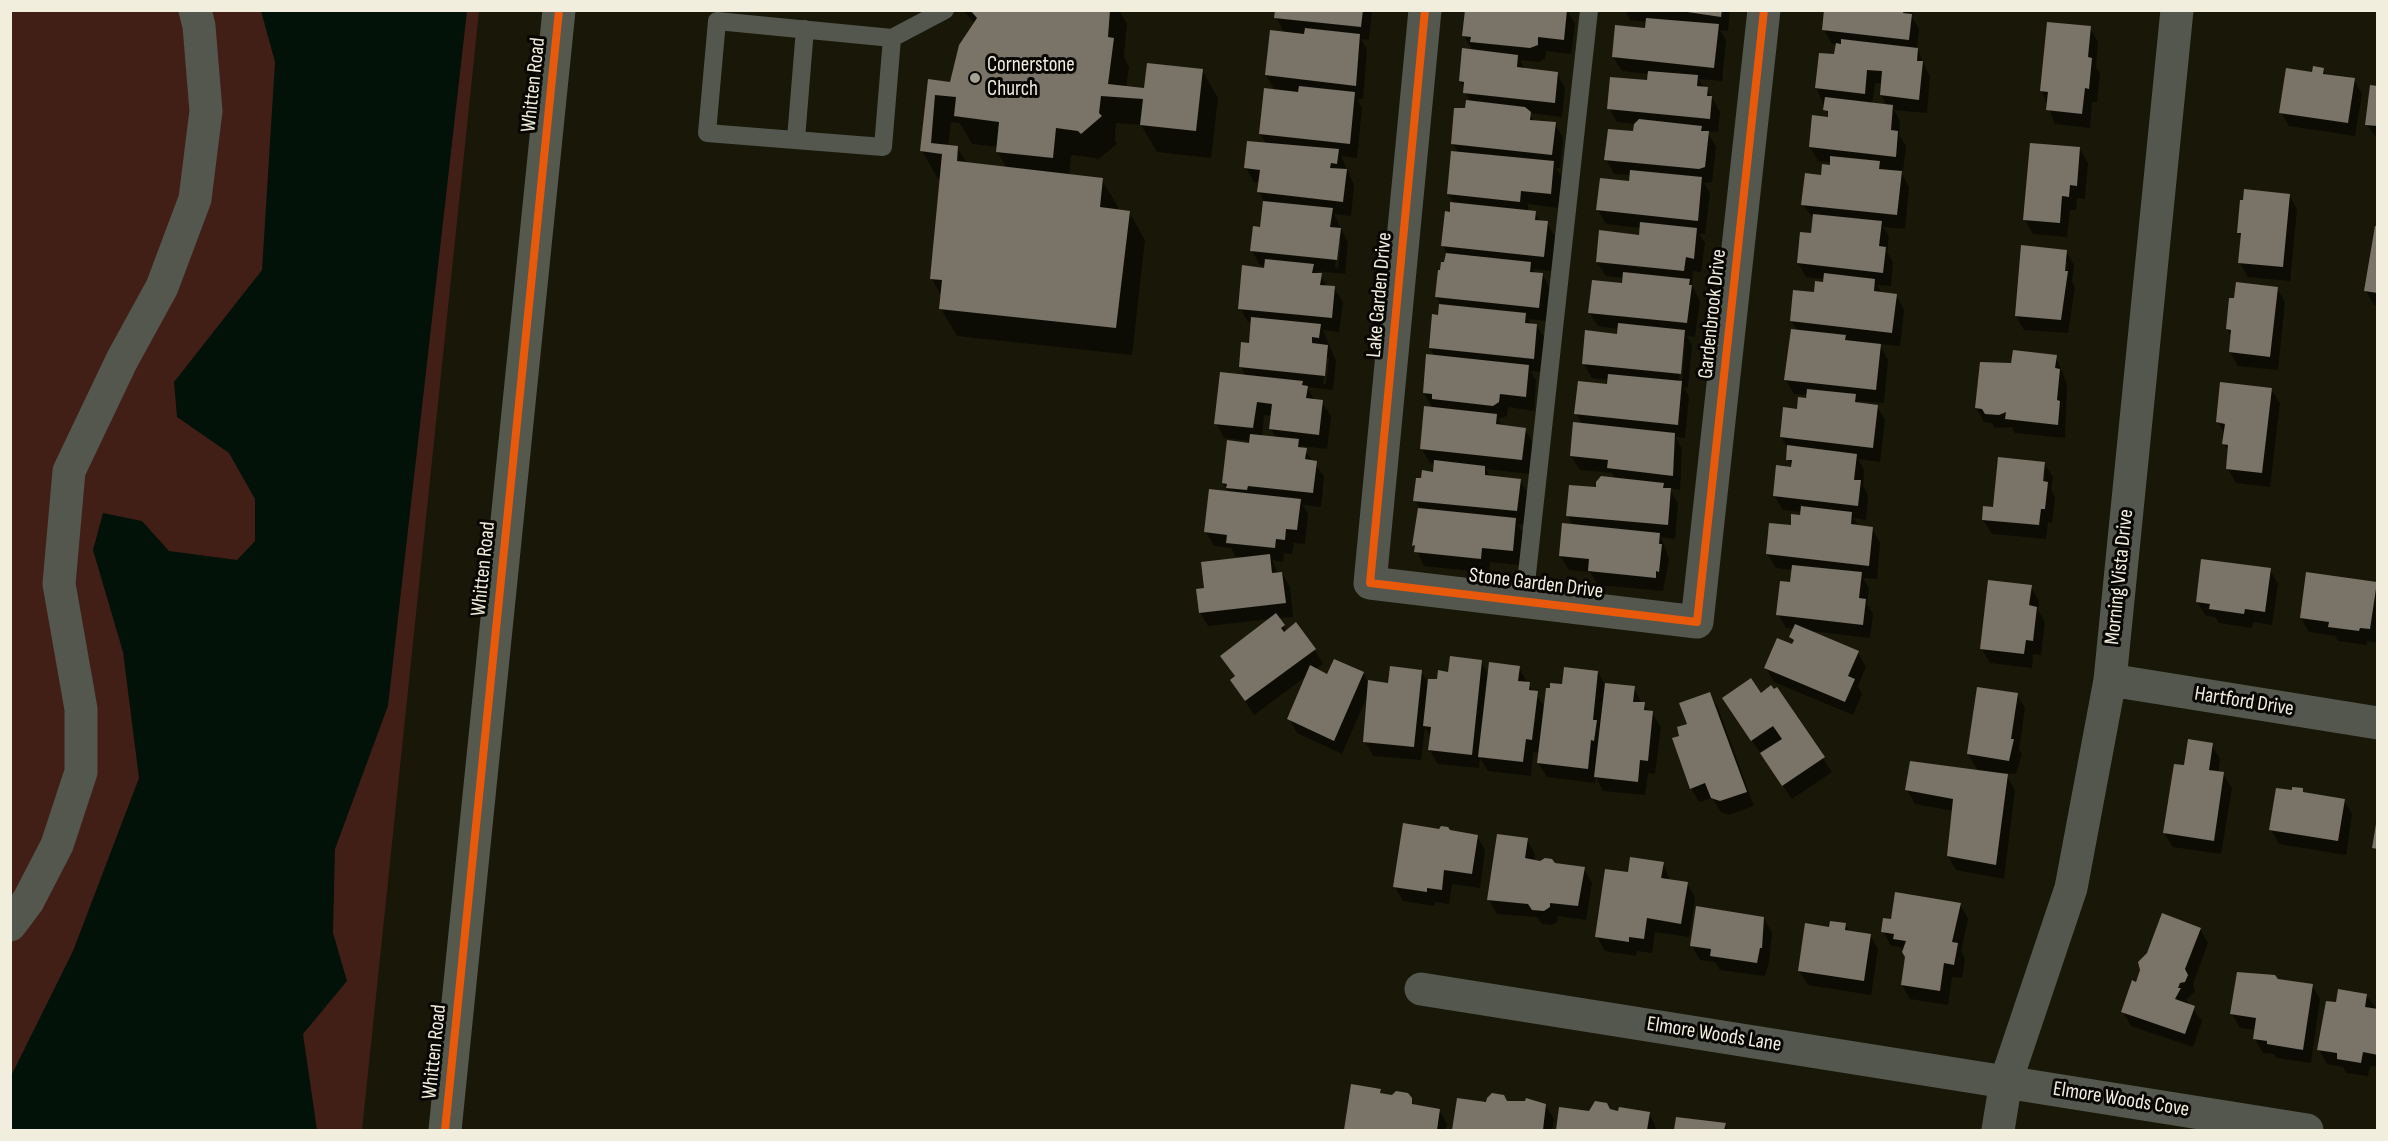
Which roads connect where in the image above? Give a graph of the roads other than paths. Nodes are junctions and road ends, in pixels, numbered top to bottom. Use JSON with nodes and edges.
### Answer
{"nodes":[{"id":1,"x":195,"y":10,"type":"edge"},
{"id":2,"x":559,"y":10,"type":"edge"},
{"id":3,"x":945,"y":10,"type":"edge"},
{"id":4,"x":1425,"y":10,"type":"edge"},
{"id":5,"x":1589,"y":10,"type":"edge"},
{"id":6,"x":1764,"y":10,"type":"edge"},
{"id":7,"x":2177,"y":10,"type":"edge"},
{"id":8,"x":805,"y":29,"type":"junction"},
{"id":9,"x":892,"y":38,"type":"junction"},
{"id":10,"x":796,"y":139,"type":"junction"},
{"id":11,"x":1370,"y":583,"type":"joint"},
{"id":12,"x":1524,"y":601,"type":"junction"},
{"id":13,"x":1697,"y":622,"type":"joint"},
{"id":14,"x":2110,"y":680,"type":"junction"},
{"id":15,"x":2378,"y":723,"type":"edge"},
{"id":16,"x":10,"y":925,"type":"edge"},
{"id":17,"x":1421,"y":989,"type":"dead end"},
{"id":18,"x":2006,"y":1081,"type":"junction"},
{"id":19,"x":445,"y":1131,"type":"edge"},
{"id":20,"x":1998,"y":1131,"type":"edge"},
{"id":21,"x":2307,"y":1131,"type":"edge"}],
"edges":[{"from":1,"to":16,"type":"street"},
{"from":2,"to":19,"type":"main road","name":"Whitten Road"},
{"from":3,"to":9,"type":"lane"},
{"from":4,"to":11,"type":"street","name":"Lake Garden Drive"},
{"from":5,"to":12,"type":"lane"},
{"from":6,"to":13,"type":"street","name":"Gardenbrook Drive"},
{"from":7,"to":14,"type":"street","name":"Morning Vista Drive"},
{"from":8,"to":9,"type":"lane"},
{"from":8,"to":10,"type":"lane"},
{"from":8,"to":10,"type":"lane"},
{"from":9,"to":10,"type":"lane"},
{"from":11,"to":12,"type":"street","name":"Stone Garden Drive"},
{"from":12,"to":13,"type":"street","name":"Stone Garden Drive"},
{"from":14,"to":15,"type":"street","name":"Hartford Drive"},
{"from":14,"to":18,"type":"street","name":"Morning Vista Drive"},
{"from":17,"to":18,"type":"street","name":"Elmore Woods Lane"},
{"from":18,"to":20,"type":"street","name":"Morning Vista Drive"},
{"from":18,"to":21,"type":"street","name":"Elmore Woods Cove"}]}
